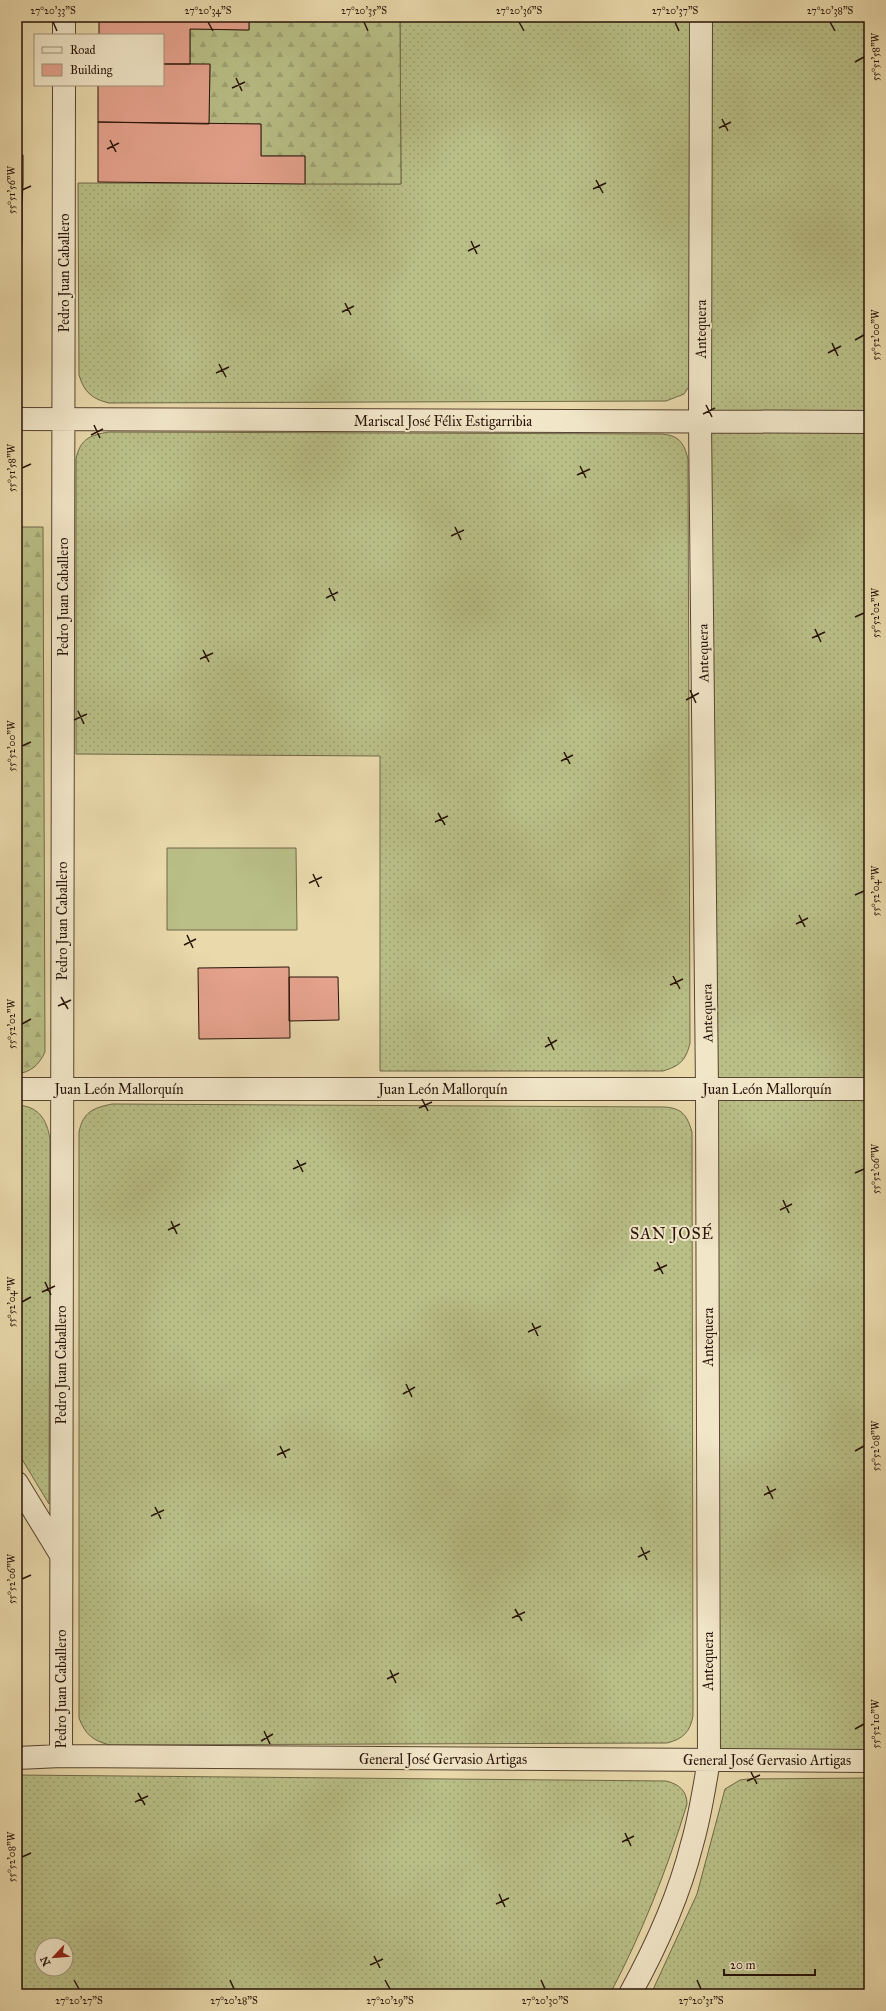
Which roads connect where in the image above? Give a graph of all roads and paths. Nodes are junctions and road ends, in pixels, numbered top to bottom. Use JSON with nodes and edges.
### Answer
{"nodes":[{"id":1,"x":64,"y":17,"type":"edge"},
{"id":2,"x":701,"y":17,"type":"edge"},
{"id":3,"x":64,"y":34,"type":"edge"},
{"id":4,"x":64,"y":86,"type":"edge"},
{"id":5,"x":17,"y":419,"type":"edge"},
{"id":6,"x":63,"y":419,"type":"junction"},
{"id":7,"x":700,"y":422,"type":"junction"},
{"id":8,"x":869,"y":422,"type":"edge"},
{"id":9,"x":62,"y":1088,"type":"junction"},
{"id":10,"x":17,"y":1089,"type":"edge"},
{"id":11,"x":707,"y":1089,"type":"junction"},
{"id":12,"x":869,"y":1089,"type":"edge"},
{"id":13,"x":17,"y":1483,"type":"edge"},
{"id":14,"x":61,"y":1555,"type":"junction"},
{"id":15,"x":61,"y":1756,"type":"junction"},
{"id":16,"x":17,"y":1758,"type":"edge"},
{"id":17,"x":709,"y":1760,"type":"junction"},
{"id":18,"x":869,"y":1761,"type":"edge"},
{"id":19,"x":630,"y":1994,"type":"edge"}],
"edges":[{"from":1,"to":3,"type":"street"},
{"from":2,"to":7,"type":"street","name":"Antequera"},
{"from":4,"to":6,"type":"street","name":"Pedro Juan Caballero"},
{"from":5,"to":6,"type":"street","name":"Mariscal José Félix Estigarribia"},
{"from":6,"to":7,"type":"street","name":"Mariscal José Félix Estigarribia"},
{"from":6,"to":9,"type":"street","name":"Pedro Juan Caballero"},
{"from":7,"to":8,"type":"street","name":"Mariscal José Félix Estigarribia"},
{"from":7,"to":11,"type":"street","name":"Antequera"},
{"from":9,"to":10,"type":"street","name":"Juan León Mallorquín"},
{"from":9,"to":11,"type":"street","name":"Juan León Mallorquín"},
{"from":9,"to":14,"type":"street","name":"Pedro Juan Caballero"},
{"from":11,"to":12,"type":"street","name":"Juan León Mallorquín"},
{"from":11,"to":17,"type":"street","name":"Antequera"},
{"from":13,"to":14,"type":"street"},
{"from":14,"to":15,"type":"street","name":"Pedro Juan Caballero"},
{"from":15,"to":16,"type":"street","name":"General José Gervasio Artigas"},
{"from":15,"to":17,"type":"street","name":"General José Gervasio Artigas"},
{"from":17,"to":18,"type":"street","name":"General José Gervasio Artigas"},
{"from":17,"to":19,"type":"street","name":"Antequera"}]}
